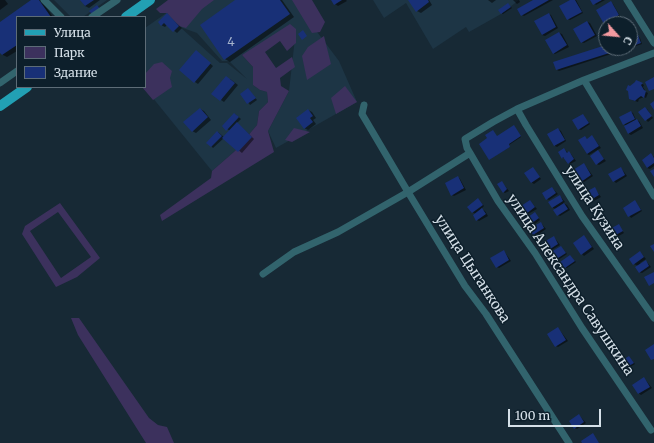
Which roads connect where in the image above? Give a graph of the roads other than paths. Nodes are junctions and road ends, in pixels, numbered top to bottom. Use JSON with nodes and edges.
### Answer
{"nodes":[{"id":1,"x":44,"y":0,"type":"edge"},
{"id":2,"x":117,"y":0,"type":"edge"},
{"id":3,"x":150,"y":0,"type":"edge"},
{"id":4,"x":627,"y":0,"type":"edge"},
{"id":5,"x":60,"y":16,"type":"edge"},
{"id":6,"x":93,"y":16,"type":"edge"},
{"id":7,"x":127,"y":16,"type":"edge"},
{"id":8,"x":654,"y":43,"type":"edge"},
{"id":9,"x":654,"y":53,"type":"edge"},
{"id":10,"x":16,"y":72,"type":"edge"},
{"id":11,"x":584,"y":80,"type":"junction"},
{"id":12,"x":0,"y":83,"type":"edge"},
{"id":13,"x":26,"y":88,"type":"edge"},
{"id":14,"x":364,"y":104,"type":"dead end"},
{"id":15,"x":0,"y":106,"type":"edge"},
{"id":16,"x":517,"y":109,"type":"junction"},
{"id":17,"x":470,"y":153,"type":"junction"},
{"id":18,"x":408,"y":192,"type":"junction"},
{"id":19,"x":654,"y":196,"type":"edge"},
{"id":20,"x":263,"y":274,"type":"dead end"},
{"id":21,"x":654,"y":318,"type":"edge"},
{"id":22,"x":651,"y":430,"type":"dead end"},
{"id":23,"x":569,"y":443,"type":"edge"}],
"edges":[{"from":1,"to":5,"type":"street"},
{"from":2,"to":6,"type":"street"},
{"from":3,"to":7,"type":"main road"},
{"from":4,"to":8,"type":"street"},
{"from":9,"to":11,"type":"street"},
{"from":10,"to":12,"type":"street"},
{"from":11,"to":16,"type":"street"},
{"from":11,"to":19,"type":"street"},
{"from":13,"to":15,"type":"main road"},
{"from":14,"to":18,"type":"street","name":"улица Цыганкова"},
{"from":16,"to":17,"type":"street"},
{"from":16,"to":21,"type":"street","name":"улица Кузина"},
{"from":17,"to":18,"type":"street"},
{"from":17,"to":22,"type":"street","name":"улица Александра Савушкина"},
{"from":18,"to":20,"type":"street"},
{"from":18,"to":23,"type":"street","name":"улица Цыганкова"}]}
